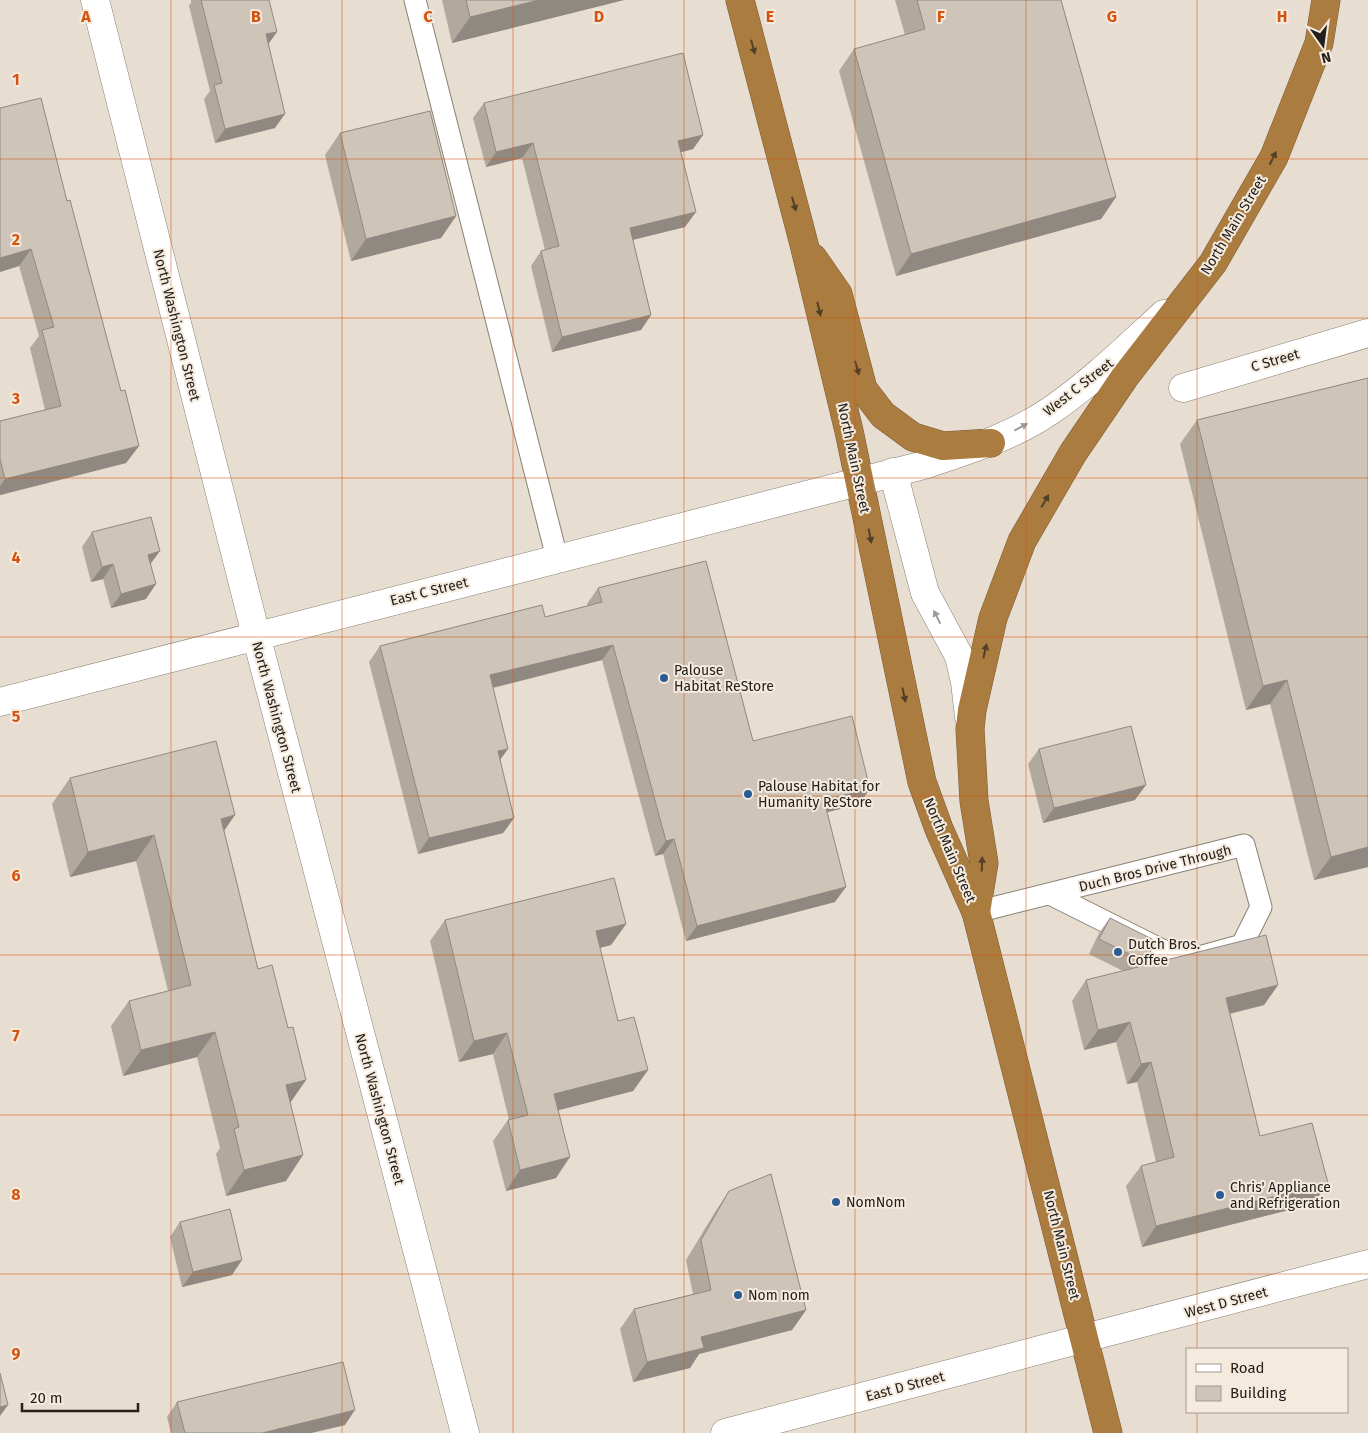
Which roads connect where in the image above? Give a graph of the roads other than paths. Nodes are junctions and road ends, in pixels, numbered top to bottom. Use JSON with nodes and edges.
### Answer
{"nodes":[{"id":1,"x":95,"y":0,"type":"edge"},
{"id":2,"x":415,"y":0,"type":"edge"},
{"id":3,"x":740,"y":0,"type":"edge"},
{"id":4,"x":1326,"y":0,"type":"edge"},
{"id":5,"x":804,"y":244,"type":"junction"},
{"id":6,"x":1192,"y":288,"type":"junction"},
{"id":7,"x":1368,"y":333,"type":"edge"},
{"id":8,"x":1183,"y":388,"type":"dead end"},
{"id":9,"x":991,"y":443,"type":"junction"},
{"id":10,"x":893,"y":472,"type":"junction"},
{"id":11,"x":858,"y":482,"type":"junction"},
{"id":12,"x":556,"y":558,"type":"junction"},
{"id":13,"x":256,"y":635,"type":"junction"},
{"id":14,"x":0,"y":702,"type":"edge"},
{"id":15,"x":970,"y":728,"type":"junction"},
{"id":16,"x":1050,"y":894,"type":"junction"},
{"id":17,"x":976,"y":912,"type":"junction"},
{"id":18,"x":1368,"y":1264,"type":"edge"},
{"id":19,"x":1084,"y":1338,"type":"junction"},
{"id":20,"x":465,"y":1433,"type":"edge"},
{"id":21,"x":725,"y":1433,"type":"edge"},
{"id":22,"x":1108,"y":1433,"type":"edge"}],
"edges":[{"from":1,"to":13,"type":"street","name":"North Washington Street"},
{"from":2,"to":12,"type":"lane"},
{"from":3,"to":5,"type":"highway","name":"North Main Street","one_way":true},
{"from":6,"to":4,"type":"highway","name":"North Main Street","one_way":true},
{"from":5,"to":9,"type":"highway","one_way":true},
{"from":5,"to":11,"type":"highway","name":"North Main Street","one_way":true},
{"from":9,"to":6,"type":"street","name":"West C Street","one_way":true},
{"from":15,"to":6,"type":"highway","name":"North Main Street","one_way":true},
{"from":7,"to":8,"type":"street","name":"C Street"},
{"from":9,"to":10,"type":"street","name":"West C Street"},
{"from":10,"to":11,"type":"street","name":"West C Street"},
{"from":15,"to":10,"type":"street","name":"North Main Street","one_way":true},
{"from":11,"to":12,"type":"street","name":"East C Street"},
{"from":11,"to":17,"type":"highway","name":"North Main Street","one_way":true},
{"from":12,"to":13,"type":"street","name":"East C Street"},
{"from":13,"to":14,"type":"street","name":"East C Street"},
{"from":13,"to":20,"type":"street","name":"North Washington Street"},
{"from":17,"to":15,"type":"highway","name":"North Main Street","one_way":true},
{"from":16,"to":16,"type":"lane","name":"Duch Bros Drive Through"},
{"from":16,"to":17,"type":"lane","name":"Duch Bros Drive Through"},
{"from":17,"to":19,"type":"highway","name":"North Main Street"},
{"from":18,"to":19,"type":"street","name":"West D Street"},
{"from":19,"to":21,"type":"street","name":"East D Street"},
{"from":19,"to":22,"type":"highway","name":"North Main Street"}]}
